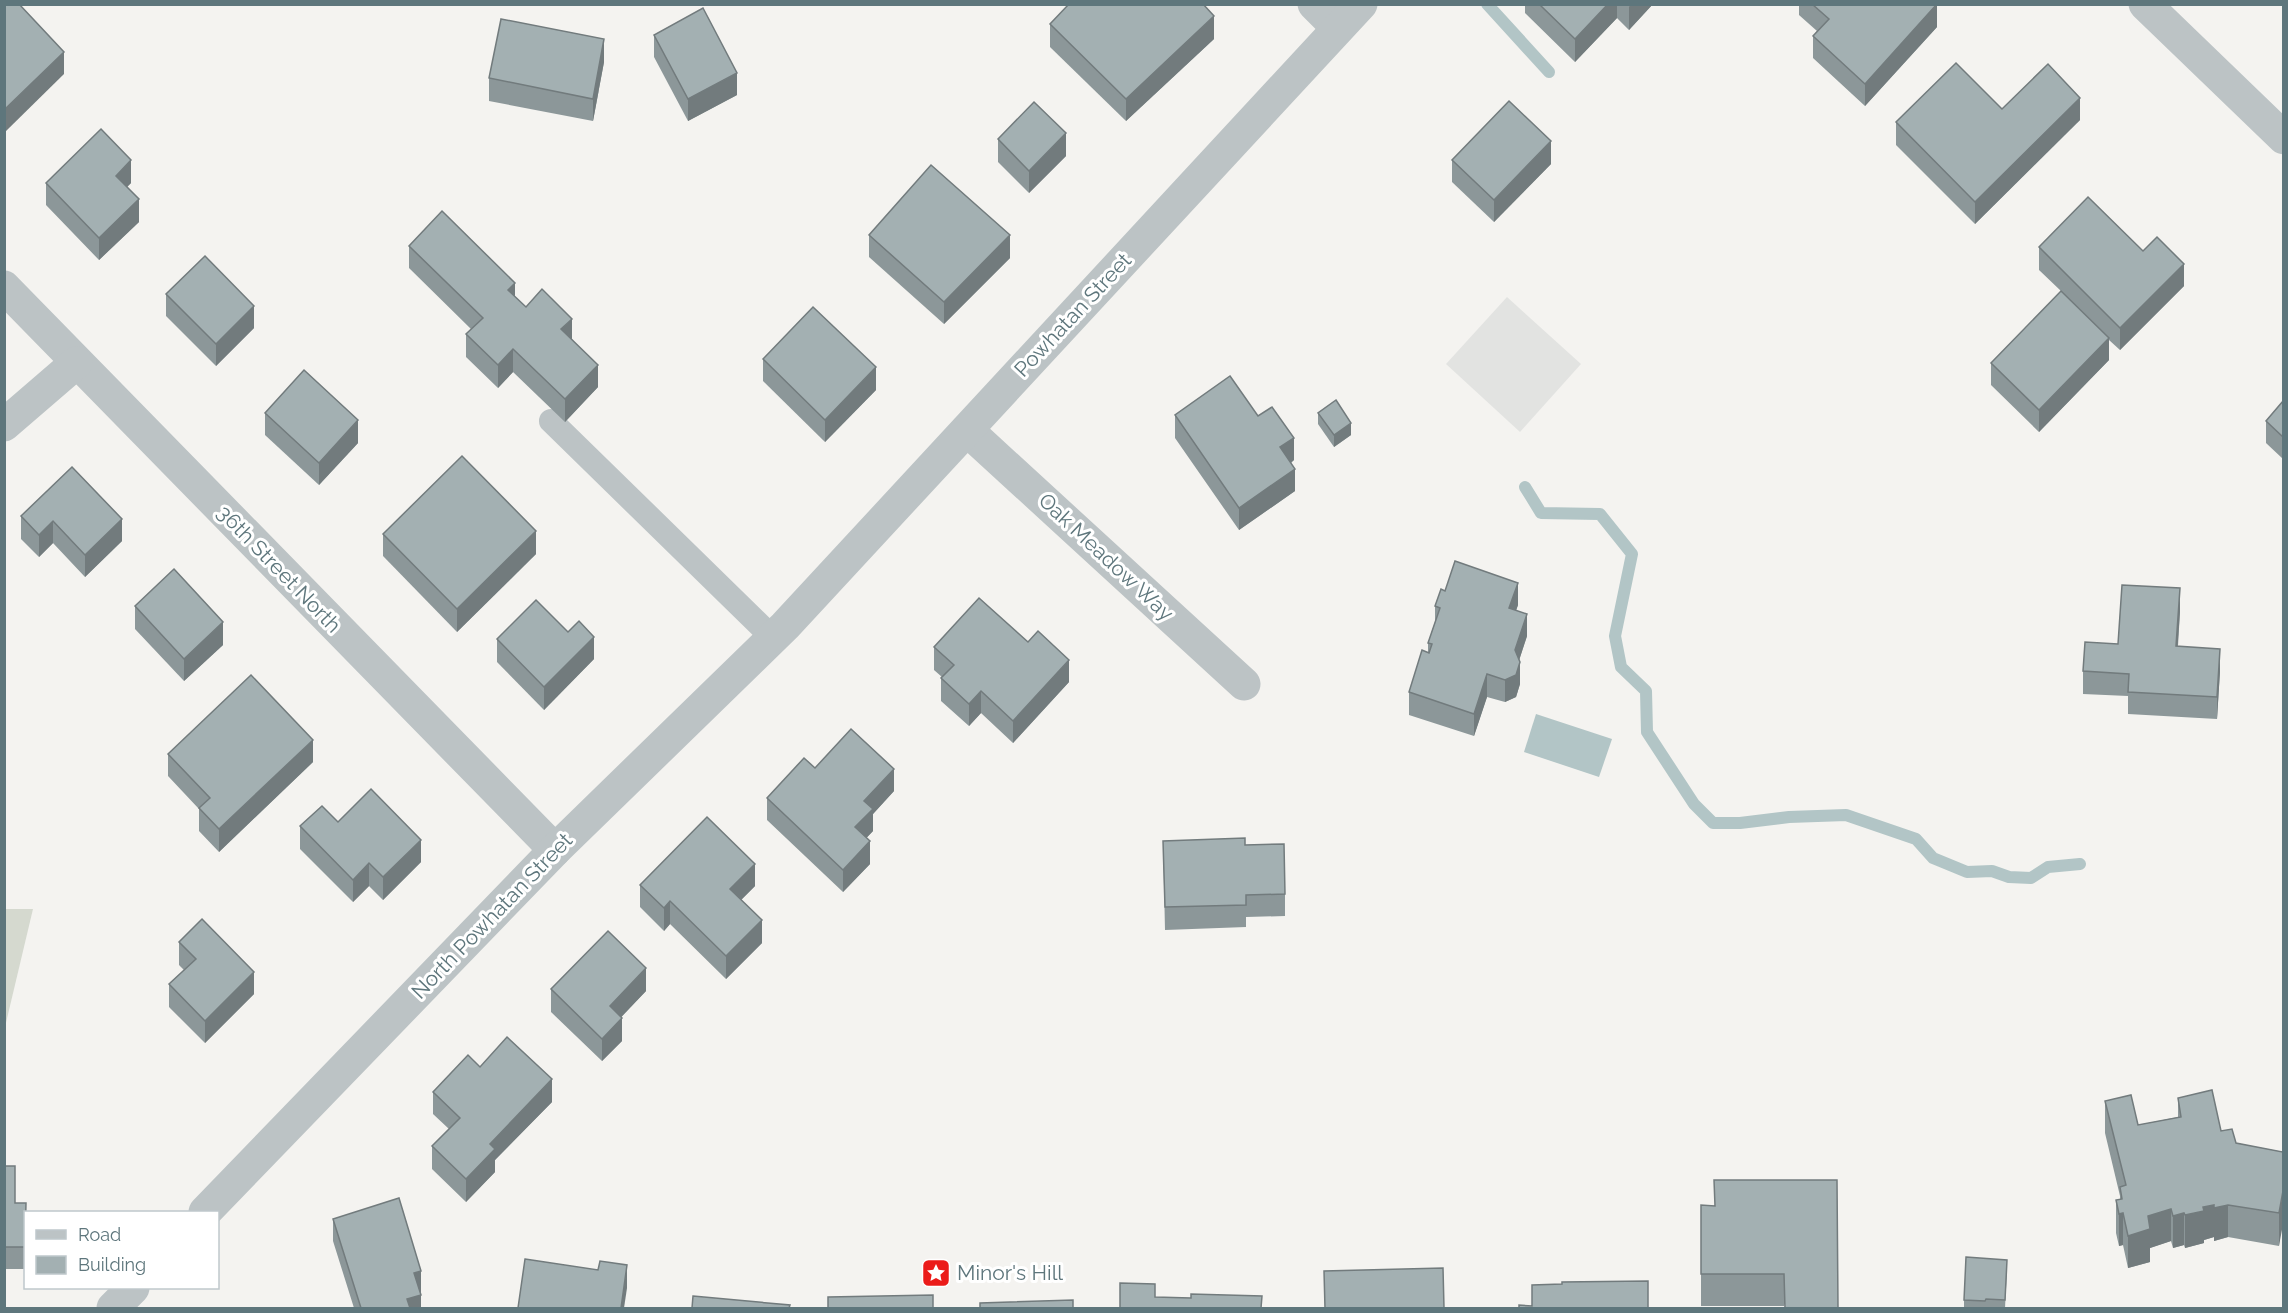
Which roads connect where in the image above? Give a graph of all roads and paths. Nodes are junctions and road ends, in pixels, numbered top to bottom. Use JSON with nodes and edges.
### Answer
{"nodes":[{"id":1,"x":1314,"y":4,"type":"edge"},
{"id":2,"x":1361,"y":4,"type":"edge"},
{"id":3,"x":2145,"y":4,"type":"edge"},
{"id":4,"x":1338,"y":28,"type":"junction"},
{"id":5,"x":2283,"y":138,"type":"edge"},
{"id":6,"x":4,"y":287,"type":"edge"},
{"id":7,"x":76,"y":363,"type":"junction"},
{"id":8,"x":551,"y":421,"type":"dead end"},
{"id":9,"x":4,"y":425,"type":"edge"},
{"id":10,"x":967,"y":430,"type":"junction"},
{"id":11,"x":779,"y":632,"type":"junction"},
{"id":12,"x":1244,"y":684,"type":"dead end"},
{"id":13,"x":555,"y":850,"type":"junction"},
{"id":14,"x":206,"y":1211,"type":"edge"},
{"id":15,"x":131,"y":1289,"type":"edge"},
{"id":16,"x":112,"y":1308,"type":"edge"}],
"edges":[{"from":1,"to":4,"type":"street"},
{"from":2,"to":4,"type":"street","name":"Powhatan Street"},
{"from":3,"to":5,"type":"street"},
{"from":4,"to":10,"type":"street","name":"Powhatan Street"},
{"from":6,"to":7,"type":"street","name":"36th Street North"},
{"from":7,"to":9,"type":"street"},
{"from":7,"to":13,"type":"street","name":"36th Street North"},
{"from":8,"to":11,"type":"lane"},
{"from":10,"to":11,"type":"street","name":"Powhatan Street"},
{"from":10,"to":12,"type":"street","name":"Oak Meadow Way"},
{"from":11,"to":13,"type":"street","name":"North Powhatan Street"},
{"from":13,"to":14,"type":"street","name":"North Powhatan Street"},
{"from":15,"to":16,"type":"street"}]}
